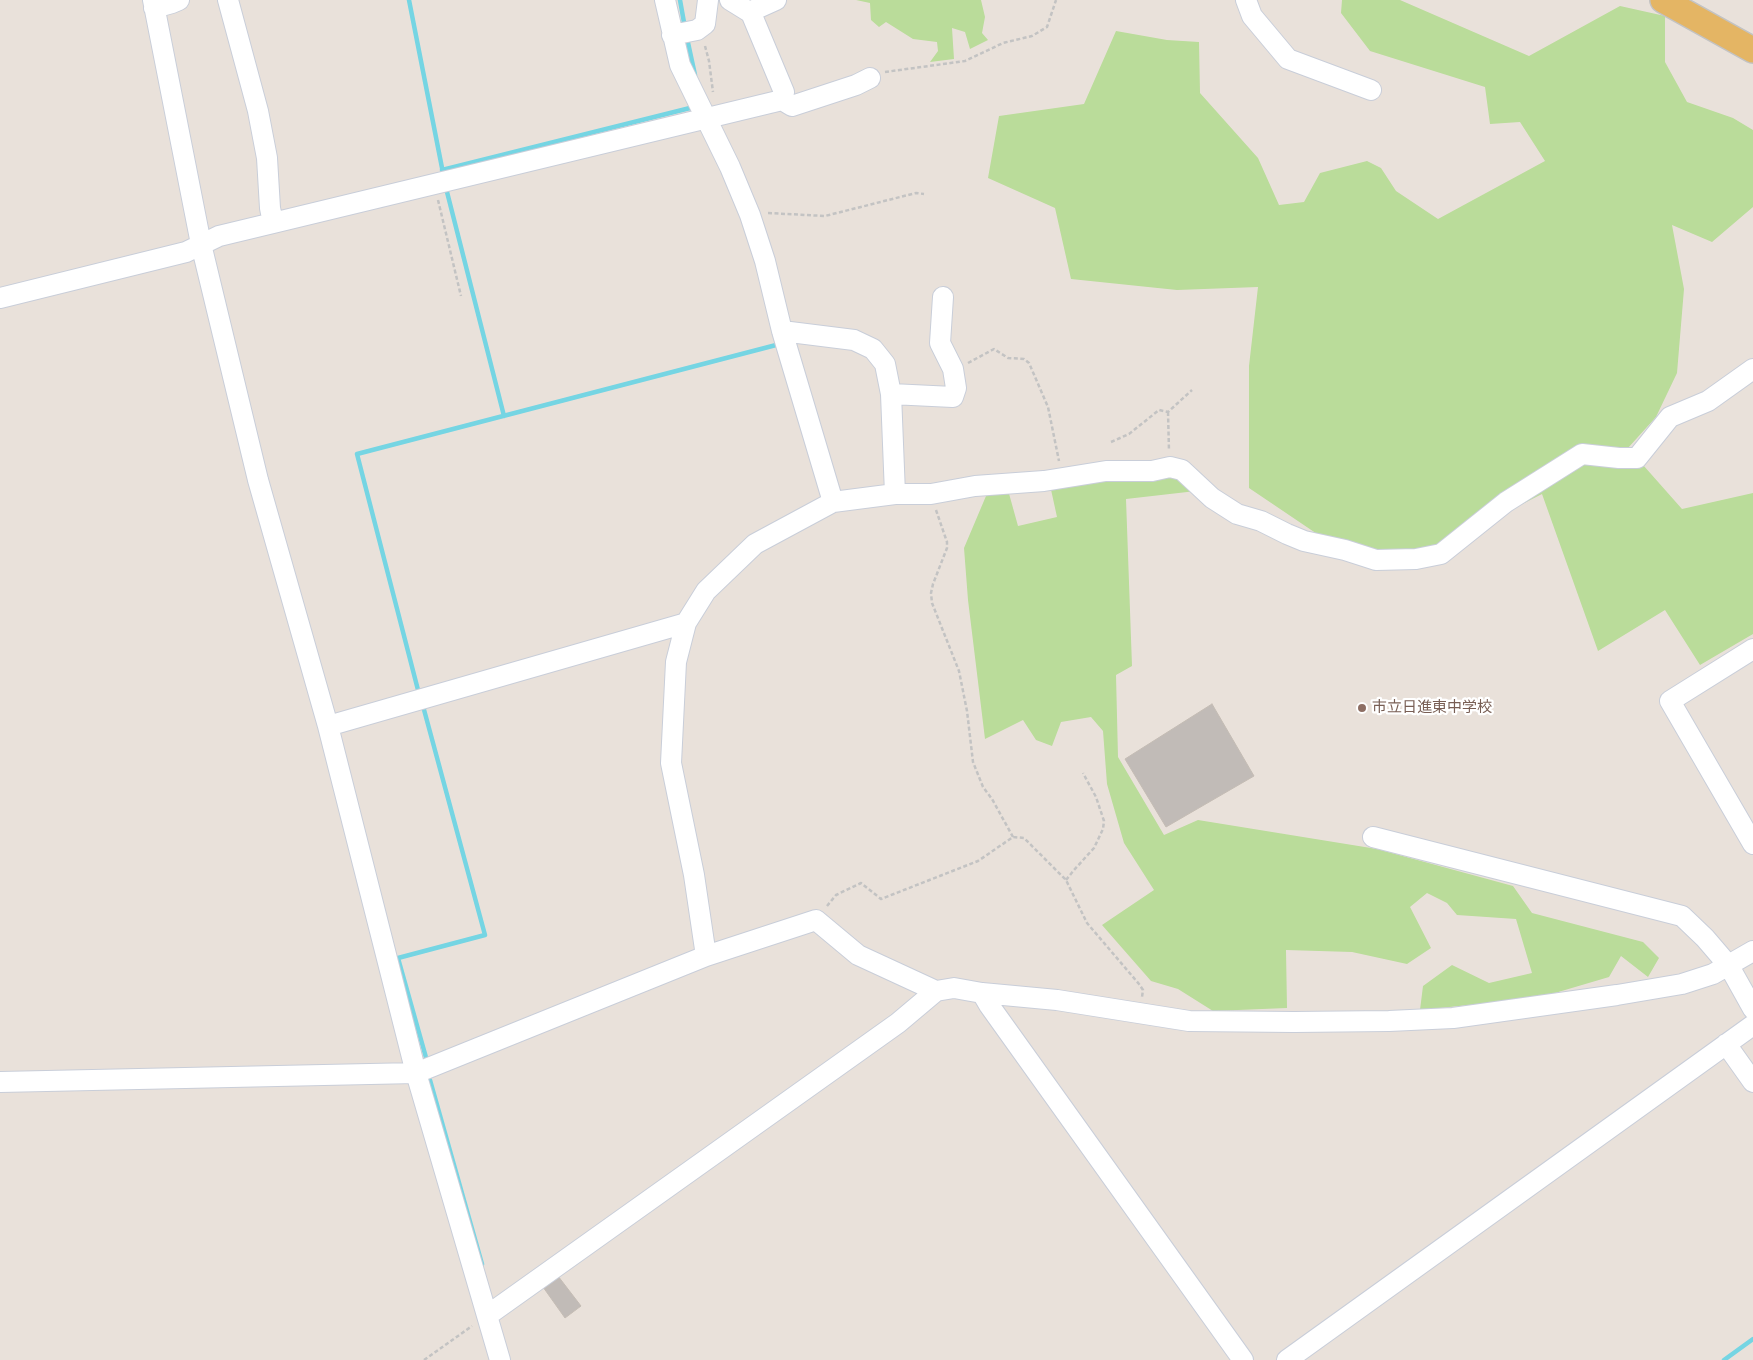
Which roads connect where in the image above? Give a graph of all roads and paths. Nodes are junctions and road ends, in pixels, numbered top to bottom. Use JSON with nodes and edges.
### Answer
{"nodes":[{"id":1,"x":179,"y":0,"type":"edge"},
{"id":2,"x":228,"y":0,"type":"edge"},
{"id":3,"x":665,"y":0,"type":"edge"},
{"id":4,"x":708,"y":0,"type":"edge"},
{"id":5,"x":730,"y":0,"type":"edge"},
{"id":6,"x":776,"y":0,"type":"edge"},
{"id":7,"x":1056,"y":0,"type":"edge"},
{"id":8,"x":1246,"y":0,"type":"edge"},
{"id":9,"x":1663,"y":0,"type":"edge"},
{"id":10,"x":153,"y":4,"type":"edge"},
{"id":11,"x":751,"y":13,"type":"junction"},
{"id":12,"x":701,"y":28,"type":"junction"},
{"id":13,"x":672,"y":35,"type":"junction"},
{"id":14,"x":1753,"y":50,"type":"edge"},
{"id":15,"x":870,"y":78,"type":"joint"},
{"id":16,"x":1371,"y":90,"type":"dead end"},
{"id":17,"x":782,"y":100,"type":"junction"},
{"id":18,"x":708,"y":109,"type":"junction"},
{"id":19,"x":434,"y":184,"type":"junction"},
{"id":20,"x":924,"y":194,"type":"dead end"},
{"id":21,"x":751,"y":218,"type":"junction"},
{"id":22,"x":273,"y":223,"type":"junction"},
{"id":23,"x":201,"y":244,"type":"junction"},
{"id":24,"x":462,"y":296,"type":"dead end"},
{"id":25,"x":943,"y":297,"type":"dead end"},
{"id":26,"x":0,"y":298,"type":"edge"},
{"id":27,"x":782,"y":331,"type":"junction"},
{"id":28,"x":952,"y":369,"type":"junction"},
{"id":29,"x":1753,"y":369,"type":"edge"},
{"id":30,"x":1192,"y":390,"type":"dead end"},
{"id":31,"x":891,"y":394,"type":"junction"},
{"id":32,"x":1168,"y":412,"type":"junction"},
{"id":33,"x":1111,"y":442,"type":"dead end"},
{"id":34,"x":1170,"y":467,"type":"junction"},
{"id":35,"x":1063,"y":478,"type":"junction"},
{"id":36,"x":895,"y":494,"type":"junction"},
{"id":37,"x":931,"y":494,"type":"junction"},
{"id":38,"x":833,"y":502,"type":"junction"},
{"id":39,"x":686,"y":623,"type":"junction"},
{"id":40,"x":1753,"y":649,"type":"edge"},
{"id":41,"x":328,"y":726,"type":"junction"},
{"id":42,"x":1083,"y":773,"type":"dead end"},
{"id":43,"x":1013,"y":837,"type":"junction"},
{"id":44,"x":1373,"y":837,"type":"dead end"},
{"id":45,"x":1753,"y":844,"type":"edge"},
{"id":46,"x":1066,"y":880,"type":"junction"},
{"id":47,"x":816,"y":920,"type":"junction"},
{"id":48,"x":1753,"y":951,"type":"edge"},
{"id":49,"x":706,"y":956,"type":"junction"},
{"id":50,"x":1728,"y":966,"type":"junction"},
{"id":51,"x":936,"y":991,"type":"junction"},
{"id":52,"x":982,"y":993,"type":"junction"},
{"id":53,"x":1753,"y":1009,"type":"edge"},
{"id":54,"x":1138,"y":1013,"type":"junction"},
{"id":55,"x":1753,"y":1025,"type":"edge"},
{"id":56,"x":1726,"y":1044,"type":"junction"},
{"id":57,"x":416,"y":1073,"type":"junction"},
{"id":58,"x":0,"y":1082,"type":"edge"},
{"id":59,"x":1753,"y":1082,"type":"edge"},
{"id":60,"x":488,"y":1315,"type":"junction"},
{"id":61,"x":424,"y":1360,"type":"edge"},
{"id":62,"x":500,"y":1360,"type":"edge"},
{"id":63,"x":1243,"y":1360,"type":"edge"},
{"id":64,"x":1287,"y":1360,"type":"edge"}],
"edges":[{"from":1,"to":10,"type":"street"},
{"from":2,"to":22,"type":"street"},
{"from":3,"to":13,"type":"street"},
{"from":4,"to":12,"type":"street"},
{"from":5,"to":11,"type":"street"},
{"from":6,"to":11,"type":"street"},
{"from":7,"to":15,"type":"path"},
{"from":8,"to":16,"type":"street"},
{"from":9,"to":14,"type":"main road"},
{"from":10,"to":23,"type":"street"},
{"from":11,"to":17,"type":"street"},
{"from":12,"to":13,"type":"street"},
{"from":12,"to":18,"type":"path"},
{"from":13,"to":18,"type":"street"},
{"from":15,"to":17,"type":"street"},
{"from":17,"to":18,"type":"street"},
{"from":18,"to":19,"type":"street"},
{"from":18,"to":21,"type":"street"},
{"from":19,"to":22,"type":"street"},
{"from":19,"to":24,"type":"path"},
{"from":20,"to":21,"type":"path"},
{"from":21,"to":27,"type":"street"},
{"from":22,"to":23,"type":"street"},
{"from":23,"to":26,"type":"street"},
{"from":23,"to":41,"type":"street"},
{"from":25,"to":28,"type":"street"},
{"from":27,"to":31,"type":"street"},
{"from":27,"to":38,"type":"street"},
{"from":28,"to":31,"type":"street"},
{"from":28,"to":35,"type":"path"},
{"from":29,"to":34,"type":"street"},
{"from":30,"to":32,"type":"path"},
{"from":31,"to":36,"type":"street"},
{"from":32,"to":33,"type":"path"},
{"from":32,"to":34,"type":"path"},
{"from":34,"to":35,"type":"street"},
{"from":35,"to":37,"type":"street"},
{"from":36,"to":37,"type":"street"},
{"from":36,"to":38,"type":"street"},
{"from":37,"to":43,"type":"path"},
{"from":38,"to":39,"type":"street"},
{"from":39,"to":41,"type":"street"},
{"from":39,"to":49,"type":"street"},
{"from":40,"to":45,"type":"street"},
{"from":41,"to":57,"type":"street"},
{"from":42,"to":46,"type":"path"},
{"from":43,"to":46,"type":"path"},
{"from":43,"to":47,"type":"path"},
{"from":44,"to":50,"type":"street"},
{"from":46,"to":54,"type":"path"},
{"from":47,"to":49,"type":"street"},
{"from":47,"to":51,"type":"street"},
{"from":48,"to":50,"type":"street"},
{"from":49,"to":57,"type":"street"},
{"from":50,"to":53,"type":"street"},
{"from":50,"to":54,"type":"street"},
{"from":51,"to":52,"type":"street"},
{"from":51,"to":60,"type":"street"},
{"from":52,"to":54,"type":"street"},
{"from":52,"to":63,"type":"street"},
{"from":55,"to":56,"type":"street"},
{"from":56,"to":59,"type":"street"},
{"from":56,"to":64,"type":"street"},
{"from":57,"to":58,"type":"street"},
{"from":57,"to":60,"type":"street"},
{"from":60,"to":61,"type":"path"},
{"from":60,"to":62,"type":"street"}]}
